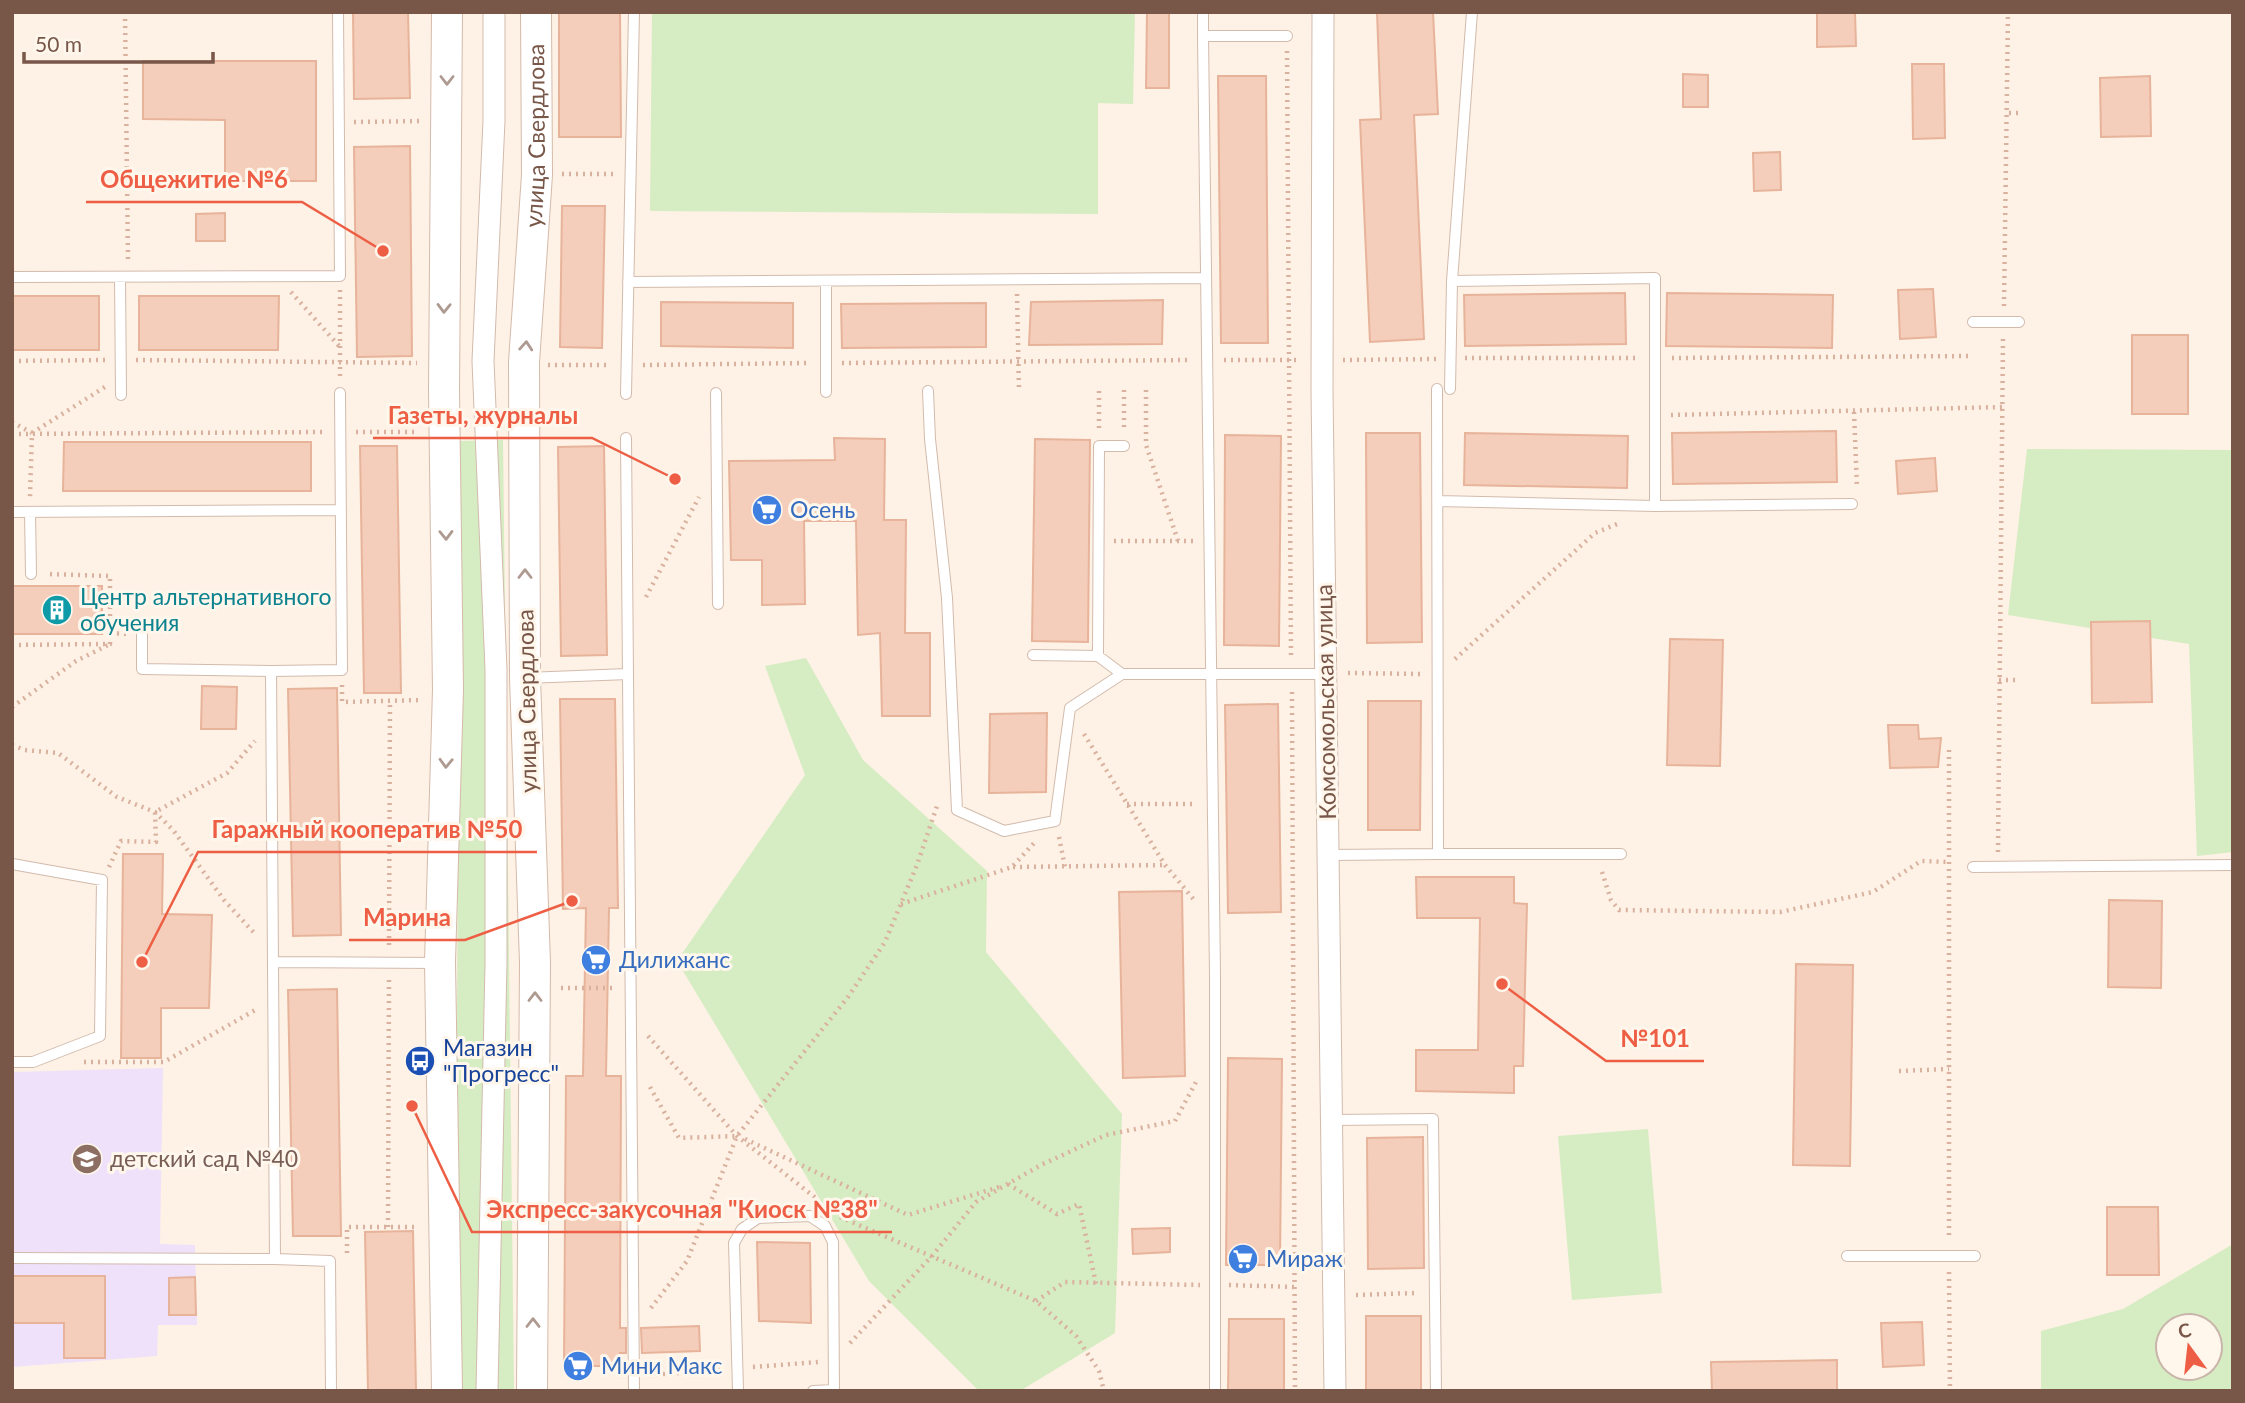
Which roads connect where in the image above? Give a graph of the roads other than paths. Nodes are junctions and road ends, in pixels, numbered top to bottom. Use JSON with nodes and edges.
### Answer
{"nodes":[{"id":1,"x":338,"y":12,"type":"edge"},
{"id":2,"x":447,"y":12,"type":"edge"},
{"id":3,"x":494,"y":12,"type":"edge"},
{"id":4,"x":536,"y":12,"type":"edge"},
{"id":5,"x":634,"y":12,"type":"edge"},
{"id":6,"x":1203,"y":12,"type":"edge"},
{"id":7,"x":1323,"y":12,"type":"edge"},
{"id":8,"x":1472,"y":12,"type":"edge"},
{"id":9,"x":1203,"y":36,"type":"junction"},
{"id":10,"x":1287,"y":36,"type":"road end"},
{"id":11,"x":12,"y":277,"type":"edge"},
{"id":12,"x":124,"y":277,"type":"junction"},
{"id":13,"x":1206,"y":278,"type":"junction"},
{"id":14,"x":826,"y":281,"type":"junction"},
{"id":15,"x":1452,"y":281,"type":"junction"},
{"id":16,"x":628,"y":282,"type":"junction"},
{"id":17,"x":1973,"y":322,"type":"dead end"},
{"id":18,"x":2019,"y":322,"type":"dead end"},
{"id":19,"x":1437,"y":389,"type":"dead end"},
{"id":20,"x":1450,"y":389,"type":"dead end"},
{"id":21,"x":928,"y":391,"type":"dead end"},
{"id":22,"x":826,"y":392,"type":"dead end"},
{"id":23,"x":340,"y":393,"type":"road end"},
{"id":24,"x":716,"y":393,"type":"dead end"},
{"id":25,"x":626,"y":394,"type":"dead end"},
{"id":26,"x":121,"y":396,"type":"dead end"},
{"id":27,"x":626,"y":438,"type":"dead end"},
{"id":28,"x":1124,"y":440,"type":"road end"},
{"id":29,"x":1438,"y":501,"type":"junction"},
{"id":30,"x":1852,"y":504,"type":"road end"},
{"id":31,"x":1655,"y":506,"type":"junction"},
{"id":32,"x":341,"y":510,"type":"junction"},
{"id":33,"x":12,"y":512,"type":"edge"},
{"id":34,"x":30,"y":512,"type":"junction"},
{"id":35,"x":32,"y":574,"type":"road end"},
{"id":36,"x":718,"y":604,"type":"dead end"},
{"id":37,"x":142,"y":635,"type":"dead end"},
{"id":38,"x":1033,"y":654,"type":"dead end"},
{"id":39,"x":1098,"y":656,"type":"junction"},
{"id":40,"x":271,"y":671,"type":"junction"},
{"id":41,"x":628,"y":674,"type":"junction"},
{"id":42,"x":1122,"y":674,"type":"junction"},
{"id":43,"x":1326,"y":674,"type":"junction"},
{"id":44,"x":1210,"y":675,"type":"junction"},
{"id":45,"x":526,"y":678,"type":"junction"},
{"id":46,"x":1438,"y":854,"type":"junction"},
{"id":47,"x":1621,"y":854,"type":"dead end"},
{"id":48,"x":1328,"y":855,"type":"junction"},
{"id":49,"x":12,"y":864,"type":"edge"},
{"id":50,"x":2233,"y":865,"type":"edge"},
{"id":51,"x":1973,"y":867,"type":"dead end"},
{"id":52,"x":273,"y":962,"type":"junction"},
{"id":53,"x":440,"y":963,"type":"junction"},
{"id":54,"x":12,"y":1062,"type":"edge"},
{"id":55,"x":1331,"y":1120,"type":"junction"},
{"id":56,"x":1847,"y":1256,"type":"dead end"},
{"id":57,"x":1975,"y":1256,"type":"dead end"},
{"id":58,"x":12,"y":1258,"type":"edge"},
{"id":59,"x":275,"y":1259,"type":"junction"},
{"id":60,"x":834,"y":1390,"type":"edge"},
{"id":61,"x":331,"y":1391,"type":"edge"},
{"id":62,"x":447,"y":1391,"type":"edge"},
{"id":63,"x":487,"y":1391,"type":"edge"},
{"id":64,"x":532,"y":1391,"type":"edge"},
{"id":65,"x":634,"y":1391,"type":"edge"},
{"id":66,"x":738,"y":1391,"type":"edge"},
{"id":67,"x":813,"y":1391,"type":"edge"},
{"id":68,"x":1215,"y":1391,"type":"edge"},
{"id":69,"x":1335,"y":1391,"type":"edge"},
{"id":70,"x":1436,"y":1391,"type":"edge"}],
"edges":[{"from":1,"to":12,"type":"lane"},
{"from":2,"to":53,"type":"street","one_way":true},
{"from":3,"to":63,"type":"street"},
{"from":45,"to":4,"type":"street","name":"улица Свердлова","one_way":true},
{"from":5,"to":16,"type":"lane"},
{"from":6,"to":9,"type":"lane"},
{"from":7,"to":43,"type":"street","name":"Комсомольская улица"},
{"from":8,"to":15,"type":"lane"},
{"from":9,"to":10,"type":"lane"},
{"from":9,"to":13,"type":"lane"},
{"from":11,"to":12,"type":"lane"},
{"from":12,"to":26,"type":"lane"},
{"from":13,"to":14,"type":"lane"},
{"from":13,"to":44,"type":"lane"},
{"from":14,"to":16,"type":"lane"},
{"from":14,"to":22,"type":"lane"},
{"from":15,"to":20,"type":"lane"},
{"from":15,"to":31,"type":"lane"},
{"from":16,"to":25,"type":"lane"},
{"from":17,"to":18,"type":"lane"},
{"from":19,"to":29,"type":"lane"},
{"from":21,"to":42,"type":"lane"},
{"from":23,"to":32,"type":"lane"},
{"from":24,"to":36,"type":"lane"},
{"from":27,"to":41,"type":"lane"},
{"from":28,"to":39,"type":"lane"},
{"from":29,"to":31,"type":"lane"},
{"from":29,"to":46,"type":"lane"},
{"from":30,"to":31,"type":"lane"},
{"from":32,"to":34,"type":"lane"},
{"from":32,"to":40,"type":"lane"},
{"from":33,"to":34,"type":"lane"},
{"from":34,"to":35,"type":"lane"},
{"from":37,"to":40,"type":"lane"},
{"from":38,"to":39,"type":"lane"},
{"from":39,"to":42,"type":"lane"},
{"from":40,"to":52,"type":"lane"},
{"from":41,"to":45,"type":"lane"},
{"from":41,"to":65,"type":"lane"},
{"from":42,"to":44,"type":"lane"},
{"from":43,"to":44,"type":"lane"},
{"from":43,"to":48,"type":"street","name":"Комсомольская улица"},
{"from":44,"to":68,"type":"lane"},
{"from":64,"to":45,"type":"street","name":"улица Свердлова","one_way":true},
{"from":46,"to":47,"type":"lane"},
{"from":46,"to":48,"type":"lane"},
{"from":48,"to":55,"type":"street","name":"Комсомольская улица"},
{"from":49,"to":54,"type":"lane"},
{"from":50,"to":51,"type":"lane"},
{"from":52,"to":53,"type":"lane"},
{"from":52,"to":59,"type":"lane"},
{"from":53,"to":62,"type":"street"},
{"from":55,"to":69,"type":"street","name":"Комсомольская улица"},
{"from":55,"to":70,"type":"lane"},
{"from":56,"to":57,"type":"lane"},
{"from":58,"to":59,"type":"lane"},
{"from":59,"to":61,"type":"lane"},
{"from":60,"to":66,"type":"lane"},
{"from":60,"to":67,"type":"lane"}]}
